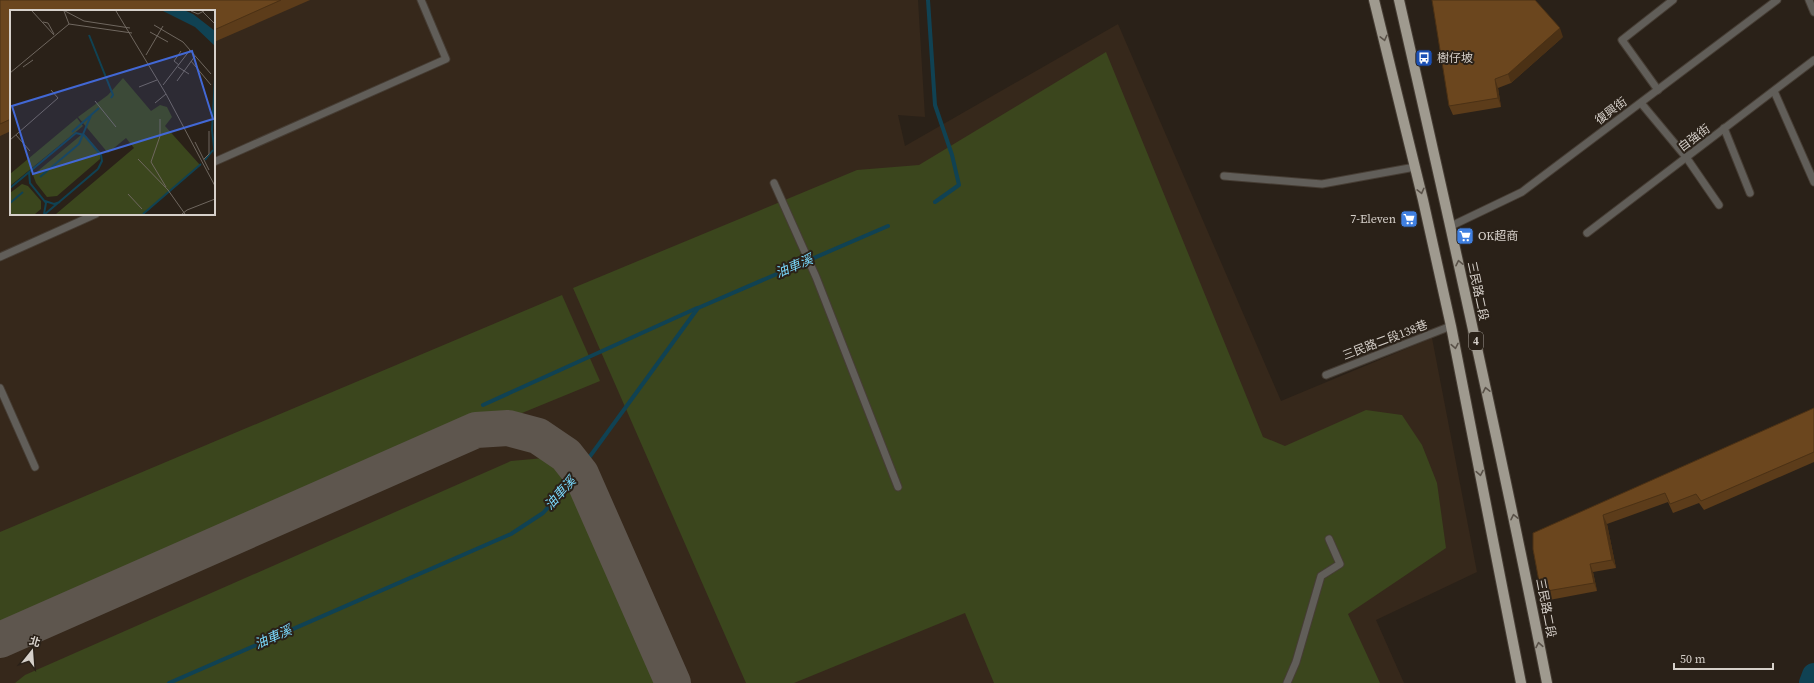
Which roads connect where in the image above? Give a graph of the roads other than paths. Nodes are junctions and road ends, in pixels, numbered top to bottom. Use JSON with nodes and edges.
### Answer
{"nodes":[{"id":1,"x":421,"y":0,"type":"edge"},
{"id":2,"x":1374,"y":0,"type":"edge"},
{"id":3,"x":1399,"y":0,"type":"edge"},
{"id":4,"x":1673,"y":0,"type":"edge"},
{"id":5,"x":1777,"y":0,"type":"edge"},
{"id":6,"x":1809,"y":0,"type":"edge"},
{"id":7,"x":1814,"y":12,"type":"edge"},
{"id":8,"x":1814,"y":60,"type":"edge"},
{"id":9,"x":1658,"y":90,"type":"junction"},
{"id":10,"x":1774,"y":90,"type":"junction"},
{"id":11,"x":1641,"y":103,"type":"junction"},
{"id":12,"x":1724,"y":128,"type":"junction"},
{"id":13,"x":1686,"y":157,"type":"junction"},
{"id":14,"x":215,"y":162,"type":"edge"},
{"id":15,"x":1415,"y":167,"type":"junction"},
{"id":16,"x":1224,"y":176,"type":"dead end"},
{"id":17,"x":1814,"y":182,"type":"edge"},
{"id":18,"x":774,"y":184,"type":"dead end"},
{"id":19,"x":1750,"y":193,"type":"dead end"},
{"id":20,"x":1719,"y":205,"type":"dead end"},
{"id":21,"x":94,"y":215,"type":"edge"},
{"id":22,"x":1451,"y":226,"type":"junction"},
{"id":23,"x":1587,"y":233,"type":"dead end"},
{"id":24,"x":0,"y":256,"type":"edge"},
{"id":25,"x":1451,"y":326,"type":"junction"},
{"id":26,"x":1326,"y":375,"type":"dead end"},
{"id":27,"x":0,"y":388,"type":"edge"},
{"id":28,"x":35,"y":467,"type":"dead end"},
{"id":29,"x":898,"y":487,"type":"dead end"},
{"id":30,"x":1329,"y":540,"type":"dead end"},
{"id":31,"x":1287,"y":683,"type":"edge"},
{"id":32,"x":1522,"y":683,"type":"edge"},
{"id":33,"x":1547,"y":683,"type":"edge"}],
"edges":[{"from":1,"to":14,"type":"lane"},
{"from":2,"to":15,"type":"main road","number":"4","one_way":true},
{"from":3,"to":22,"type":"main road","name":"三民路二段","number":"4"},
{"from":4,"to":9,"type":"lane"},
{"from":5,"to":9,"type":"lane","name":"復興街"},
{"from":6,"to":7,"type":"lane"},
{"from":8,"to":10,"type":"lane","name":"自強街"},
{"from":9,"to":11,"type":"lane","name":"復興街"},
{"from":10,"to":12,"type":"lane","name":"自強街"},
{"from":10,"to":17,"type":"lane"},
{"from":11,"to":13,"type":"lane"},
{"from":11,"to":22,"type":"lane","name":"復興街"},
{"from":12,"to":13,"type":"lane","name":"自強街"},
{"from":12,"to":19,"type":"lane"},
{"from":13,"to":20,"type":"lane"},
{"from":13,"to":23,"type":"lane","name":"自強街"},
{"from":15,"to":16,"type":"lane"},
{"from":15,"to":25,"type":"main road","number":"4","one_way":true},
{"from":18,"to":29,"type":"lane"},
{"from":21,"to":24,"type":"lane"},
{"from":33,"to":22,"type":"main road","name":"三民路二段","number":"4","one_way":true},
{"from":25,"to":26,"type":"lane","name":"三民路二段138巷"},
{"from":25,"to":32,"type":"main road","number":"4","one_way":true},
{"from":27,"to":28,"type":"lane"},
{"from":30,"to":31,"type":"lane"}]}
